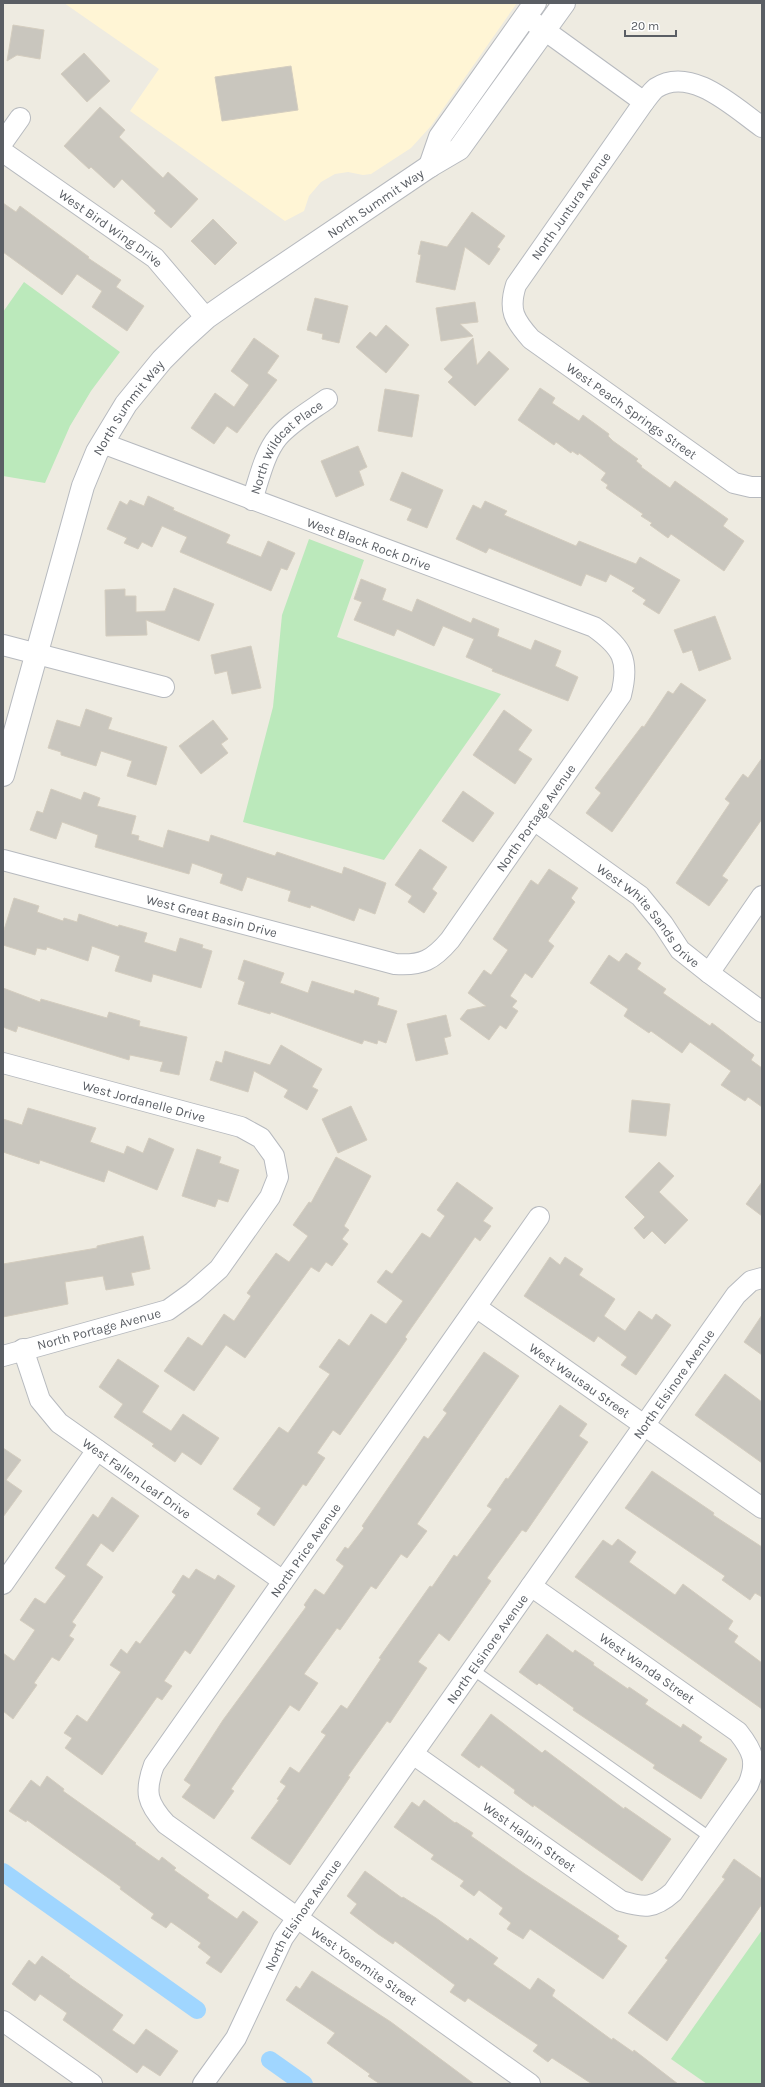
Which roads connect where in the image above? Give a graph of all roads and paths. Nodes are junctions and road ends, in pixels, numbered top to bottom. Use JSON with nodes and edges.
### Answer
{"nodes":[{"id":1,"x":564,"y":3,"type":"edge"},
{"id":2,"x":530,"y":10,"type":"edge"},
{"id":3,"x":545,"y":31,"type":"junction"},
{"id":4,"x":644,"y":102,"type":"junction"},
{"id":5,"x":20,"y":118,"type":"dead end"},
{"id":6,"x":762,"y":127,"type":"edge"},
{"id":7,"x":3,"y":142,"type":"edge"},
{"id":8,"x":3,"y":152,"type":"edge"},
{"id":9,"x":430,"y":166,"type":"junction"},
{"id":10,"x":513,"y":316,"type":"joint"},
{"id":11,"x":206,"y":318,"type":"junction"},
{"id":12,"x":327,"y":399,"type":"dead end"},
{"id":13,"x":102,"y":443,"type":"junction"},
{"id":14,"x":762,"y":487,"type":"edge"},
{"id":15,"x":252,"y":500,"type":"junction"},
{"id":16,"x":3,"y":645,"type":"edge"},
{"id":17,"x":35,"y":654,"type":"junction"},
{"id":18,"x":624,"y":659,"type":"joint"},
{"id":19,"x":164,"y":687,"type":"dead end"},
{"id":20,"x":3,"y":775,"type":"edge"},
{"id":21,"x":534,"y":820,"type":"junction"},
{"id":22,"x":3,"y":860,"type":"edge"},
{"id":23,"x":762,"y":896,"type":"edge"},
{"id":24,"x":422,"y":963,"type":"joint"},
{"id":25,"x":709,"y":973,"type":"junction"},
{"id":26,"x":762,"y":1012,"type":"edge"},
{"id":27,"x":3,"y":1063,"type":"edge"},
{"id":28,"x":274,"y":1156,"type":"joint"},
{"id":29,"x":539,"y":1218,"type":"dead end"},
{"id":30,"x":762,"y":1278,"type":"edge"},
{"id":31,"x":476,"y":1307,"type":"junction"},
{"id":32,"x":23,"y":1349,"type":"junction"},
{"id":33,"x":3,"y":1356,"type":"edge"},
{"id":34,"x":644,"y":1425,"type":"junction"},
{"id":35,"x":97,"y":1450,"type":"junction"},
{"id":36,"x":762,"y":1508,"type":"edge"},
{"id":37,"x":283,"y":1581,"type":"junction"},
{"id":38,"x":3,"y":1584,"type":"edge"},
{"id":39,"x":531,"y":1586,"type":"junction"},
{"id":40,"x":472,"y":1669,"type":"junction"},
{"id":41,"x":413,"y":1754,"type":"junction"},
{"id":42,"x":148,"y":1798,"type":"joint"},
{"id":43,"x":711,"y":1838,"type":"junction"},
{"id":44,"x":297,"y":1918,"type":"junction"},
{"id":45,"x":4,"y":2024,"type":"edge"},
{"id":46,"x":92,"y":2084,"type":"edge"},
{"id":47,"x":203,"y":2084,"type":"edge"},
{"id":48,"x":530,"y":2084,"type":"edge"}],
"edges":[{"from":1,"to":3,"type":"street","name":"North Summit Way"},
{"from":2,"to":3,"type":"street"},
{"from":2,"to":9,"type":"street","name":"North Summit Way"},
{"from":3,"to":4,"type":"street"},
{"from":3,"to":9,"type":"street","name":"North Summit Way"},
{"from":4,"to":6,"type":"street","name":"North Juntura Avenue"},
{"from":4,"to":10,"type":"street","name":"North Juntura Avenue"},
{"from":5,"to":7,"type":"street"},
{"from":8,"to":11,"type":"street","name":"West Bird Wing Drive"},
{"from":9,"to":11,"type":"street","name":"North Summit Way"},
{"from":10,"to":14,"type":"street","name":"West Peach Springs Street"},
{"from":11,"to":13,"type":"street","name":"North Summit Way"},
{"from":12,"to":15,"type":"street","name":"North Wildcat Place"},
{"from":13,"to":15,"type":"street","name":"West Black Rock Drive"},
{"from":13,"to":17,"type":"street","name":"North Summit Way"},
{"from":15,"to":18,"type":"street","name":"West Black Rock Drive"},
{"from":16,"to":17,"type":"street"},
{"from":17,"to":19,"type":"street"},
{"from":17,"to":20,"type":"street","name":"North Summit Way"},
{"from":18,"to":21,"type":"street","name":"North Portage Avenue"},
{"from":21,"to":24,"type":"street","name":"North Portage Avenue"},
{"from":21,"to":25,"type":"street","name":"West White Sands Drive"},
{"from":22,"to":24,"type":"street","name":"West Great Basin Drive"},
{"from":23,"to":25,"type":"street"},
{"from":25,"to":26,"type":"street","name":"West White Sands Drive"},
{"from":27,"to":28,"type":"street","name":"West Jordanelle Drive"},
{"from":28,"to":32,"type":"street","name":"North Portage Avenue"},
{"from":29,"to":31,"type":"street","name":"North Price Avenue"},
{"from":30,"to":34,"type":"street","name":"North Elsinore Avenue"},
{"from":31,"to":34,"type":"street","name":"West Wausau Street"},
{"from":31,"to":37,"type":"street","name":"North Price Avenue"},
{"from":32,"to":33,"type":"street","name":"North Portage Avenue"},
{"from":32,"to":35,"type":"street","name":"West Fallen Leaf Drive"},
{"from":34,"to":36,"type":"street","name":"West Wausau Street"},
{"from":34,"to":39,"type":"street","name":"North Elsinore Avenue"},
{"from":35,"to":37,"type":"street","name":"West Fallen Leaf Drive"},
{"from":35,"to":38,"type":"street"},
{"from":37,"to":42,"type":"street","name":"North Price Avenue"},
{"from":39,"to":40,"type":"street","name":"North Elsinore Avenue"},
{"from":39,"to":43,"type":"street","name":"West Wanda Street"},
{"from":40,"to":41,"type":"street","name":"North Elsinore Avenue"},
{"from":40,"to":43,"type":"lane"},
{"from":41,"to":43,"type":"street","name":"West Halpin Street"},
{"from":41,"to":44,"type":"street","name":"North Elsinore Avenue"},
{"from":42,"to":44,"type":"street","name":"West Yosemite Street"},
{"from":44,"to":47,"type":"street","name":"North Elsinore Avenue"},
{"from":44,"to":48,"type":"street","name":"West Yosemite Street"},
{"from":45,"to":46,"type":"street"}]}
